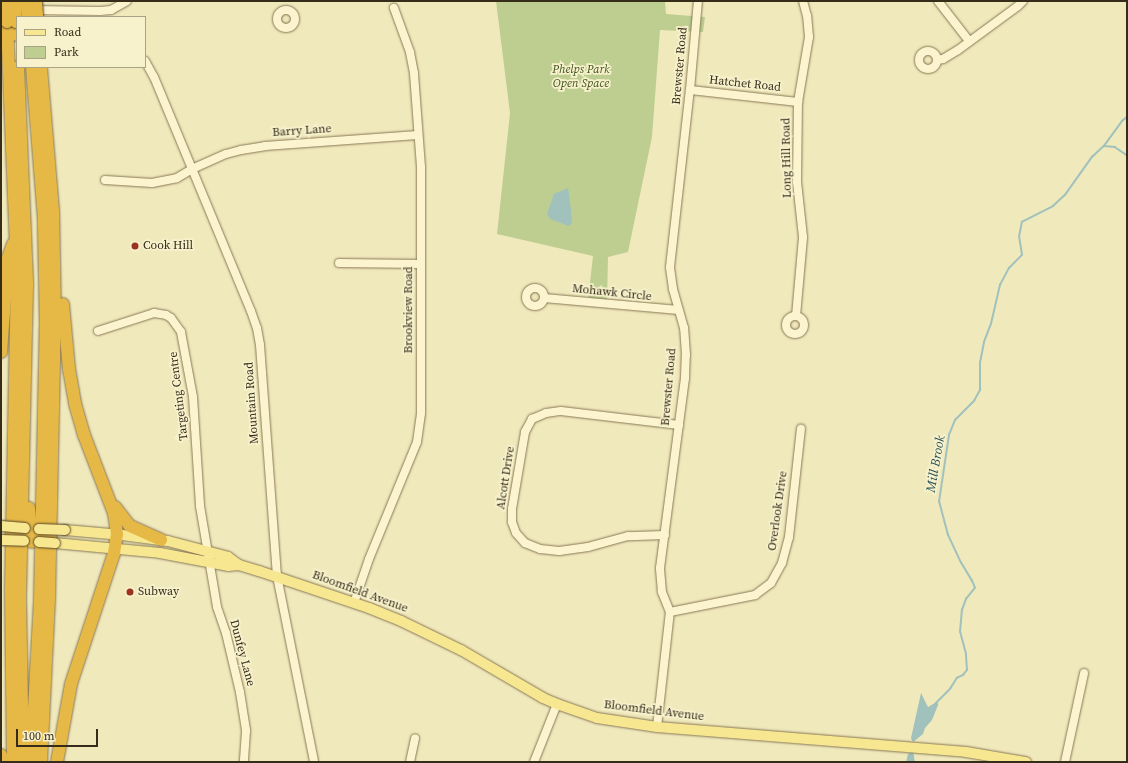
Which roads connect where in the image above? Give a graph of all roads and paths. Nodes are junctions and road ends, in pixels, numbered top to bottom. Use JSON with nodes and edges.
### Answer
{"nodes":[{"id":1,"x":6,"y":1,"type":"edge"},
{"id":2,"x":16,"y":1,"type":"edge"},
{"id":3,"x":26,"y":1,"type":"edge"},
{"id":4,"x":36,"y":1,"type":"edge"},
{"id":5,"x":127,"y":1,"type":"edge"},
{"id":6,"x":282,"y":1,"type":"edge"},
{"id":7,"x":698,"y":1,"type":"edge"},
{"id":8,"x":803,"y":1,"type":"edge"},
{"id":9,"x":938,"y":1,"type":"edge"},
{"id":10,"x":1023,"y":1,"type":"edge"},
{"id":11,"x":394,"y":8,"type":"dead end"},
{"id":12,"x":1,"y":9,"type":"edge"},
{"id":13,"x":284,"y":10,"type":"dead end"},
{"id":14,"x":113,"y":13,"type":"edge"},
{"id":15,"x":28,"y":16,"type":"edge"},
{"id":16,"x":37,"y":16,"type":"edge"},
{"id":17,"x":12,"y":22,"type":"edge"},
{"id":18,"x":16,"y":32,"type":"edge"},
{"id":19,"x":969,"y":41,"type":"junction"},
{"id":20,"x":937,"y":60,"type":"dead end"},
{"id":21,"x":146,"y":63,"type":"edge"},
{"id":22,"x":18,"y":68,"type":"edge"},
{"id":23,"x":32,"y":68,"type":"edge"},
{"id":24,"x":41,"y":68,"type":"edge"},
{"id":25,"x":690,"y":90,"type":"junction"},
{"id":26,"x":798,"y":102,"type":"junction"},
{"id":27,"x":20,"y":106,"type":"junction"},
{"id":28,"x":36,"y":121,"type":"junction"},
{"id":29,"x":418,"y":135,"type":"junction"},
{"id":30,"x":192,"y":169,"type":"junction"},
{"id":31,"x":105,"y":180,"type":"dead end"},
{"id":32,"x":16,"y":238,"type":"junction"},
{"id":33,"x":54,"y":250,"type":"junction"},
{"id":34,"x":339,"y":263,"type":"dead end"},
{"id":35,"x":421,"y":264,"type":"junction"},
{"id":36,"x":544,"y":298,"type":"dead end"},
{"id":37,"x":678,"y":310,"type":"junction"},
{"id":38,"x":796,"y":316,"type":"dead end"},
{"id":39,"x":98,"y":331,"type":"dead end"},
{"id":40,"x":1,"y":352,"type":"edge"},
{"id":41,"x":679,"y":425,"type":"junction"},
{"id":42,"x":801,"y":429,"type":"dead end"},
{"id":43,"x":110,"y":502,"type":"junction"},
{"id":44,"x":1,"y":526,"type":"edge"},
{"id":45,"x":32,"y":528,"type":"junction"},
{"id":46,"x":117,"y":534,"type":"junction"},
{"id":47,"x":666,"y":535,"type":"junction"},
{"id":48,"x":1,"y":540,"type":"edge"},
{"id":49,"x":161,"y":540,"type":"junction"},
{"id":50,"x":32,"y":542,"type":"junction"},
{"id":51,"x":115,"y":548,"type":"junction"},
{"id":52,"x":208,"y":551,"type":"junction"},
{"id":53,"x":160,"y":553,"type":"junction"},
{"id":54,"x":211,"y":563,"type":"junction"},
{"id":55,"x":239,"y":565,"type":"junction"},
{"id":56,"x":276,"y":576,"type":"junction"},
{"id":57,"x":354,"y":603,"type":"junction"},
{"id":58,"x":670,"y":612,"type":"junction"},
{"id":59,"x":1084,"y":673,"type":"dead end"},
{"id":60,"x":557,"y":704,"type":"junction"},
{"id":61,"x":657,"y":727,"type":"junction"},
{"id":62,"x":415,"y":738,"type":"dead end"},
{"id":63,"x":1,"y":755,"type":"edge"},
{"id":64,"x":2,"y":762,"type":"edge"},
{"id":65,"x":13,"y":762,"type":"edge"},
{"id":66,"x":23,"y":762,"type":"edge"},
{"id":67,"x":31,"y":762,"type":"edge"},
{"id":68,"x":41,"y":762,"type":"edge"},
{"id":69,"x":57,"y":762,"type":"edge"},
{"id":70,"x":244,"y":762,"type":"edge"},
{"id":71,"x":314,"y":762,"type":"edge"},
{"id":72,"x":410,"y":762,"type":"edge"},
{"id":73,"x":534,"y":762,"type":"edge"},
{"id":74,"x":1026,"y":762,"type":"edge"},
{"id":75,"x":1065,"y":762,"type":"edge"}],
"edges":[{"from":1,"to":17,"type":"highway","bridge":true},
{"from":2,"to":17,"type":"highway","bridge":true},
{"from":3,"to":15,"type":"highway","bridge":true},
{"from":4,"to":16,"type":"highway","bridge":true},
{"from":5,"to":14,"type":"street"},
{"from":6,"to":13,"type":"street"},
{"from":7,"to":25,"type":"street","name":"Brewster Road"},
{"from":8,"to":26,"type":"street","name":"Long Hill Road"},
{"from":9,"to":19,"type":"street"},
{"from":10,"to":19,"type":"street"},
{"from":11,"to":29,"type":"street","name":"Brookview Road"},
{"from":12,"to":14,"type":"street"},
{"from":17,"to":18,"type":"highway"},
{"from":17,"to":32,"type":"highway"},
{"from":19,"to":20,"type":"street"},
{"from":21,"to":30,"type":"street","name":"Mountain Road"},
{"from":22,"to":27,"type":"highway"},
{"from":23,"to":28,"type":"highway"},
{"from":24,"to":33,"type":"highway"},
{"from":25,"to":26,"type":"street","name":"Hatchet Road"},
{"from":25,"to":37,"type":"street","name":"Brewster Road"},
{"from":26,"to":38,"type":"street","name":"Long Hill Road"},
{"from":27,"to":45,"type":"highway"},
{"from":27,"to":66,"type":"highway"},
{"from":28,"to":45,"type":"highway"},
{"from":28,"to":67,"type":"highway"},
{"from":29,"to":30,"type":"street","name":"Barry Lane"},
{"from":29,"to":35,"type":"street","name":"Brookview Road"},
{"from":30,"to":31,"type":"street","name":"Barry Lane"},
{"from":30,"to":56,"type":"street","name":"Mountain Road"},
{"from":32,"to":40,"type":"highway"},
{"from":32,"to":65,"type":"highway"},
{"from":33,"to":43,"type":"highway"},
{"from":33,"to":68,"type":"highway"},
{"from":34,"to":35,"type":"street"},
{"from":35,"to":57,"type":"street","name":"Brookview Road"},
{"from":36,"to":37,"type":"street","name":"Mohawk Circle"},
{"from":37,"to":41,"type":"street","name":"Brewster Road"},
{"from":39,"to":52,"type":"street","name":"Targeting Centre"},
{"from":41,"to":47,"type":"street","name":"Brewster Road"},
{"from":41,"to":47,"type":"street","name":"Alcott Drive"},
{"from":42,"to":58,"type":"street","name":"Overlook Drive"},
{"from":43,"to":46,"type":"highway"},
{"from":43,"to":49,"type":"highway"},
{"from":44,"to":45,"type":"main road","name":"Bloomfield Avenue","bridge":true},
{"from":45,"to":46,"type":"main road","name":"Bloomfield Avenue","bridge":true},
{"from":45,"to":50,"type":"highway"},
{"from":46,"to":49,"type":"main road","name":"Bloomfield Avenue"},
{"from":46,"to":51,"type":"highway"},
{"from":47,"to":58,"type":"street","name":"Brewster Road"},
{"from":48,"to":50,"type":"main road","name":"Bloomfield Avenue","bridge":true},
{"from":49,"to":52,"type":"main road","name":"Bloomfield Avenue"},
{"from":49,"to":53,"type":"main road"},
{"from":50,"to":51,"type":"main road","name":"Bloomfield Avenue","bridge":true},
{"from":51,"to":53,"type":"main road","name":"Bloomfield Avenue"},
{"from":51,"to":69,"type":"highway"},
{"from":52,"to":54,"type":"street","name":"Dunfey Lane"},
{"from":52,"to":55,"type":"main road","name":"Bloomfield Avenue"},
{"from":53,"to":54,"type":"main road","name":"Bloomfield Avenue"},
{"from":54,"to":55,"type":"main road","name":"Bloomfield Avenue"},
{"from":54,"to":70,"type":"street","name":"Dunfey Lane"},
{"from":55,"to":56,"type":"main road","name":"Bloomfield Avenue"},
{"from":56,"to":57,"type":"main road","name":"Bloomfield Avenue"},
{"from":56,"to":71,"type":"street","name":"Mountain Road"},
{"from":57,"to":60,"type":"main road","name":"Bloomfield Avenue"},
{"from":58,"to":61,"type":"street","name":"Brewster Road"},
{"from":59,"to":75,"type":"street"},
{"from":60,"to":61,"type":"main road","name":"Bloomfield Avenue"},
{"from":60,"to":73,"type":"street"},
{"from":61,"to":74,"type":"main road","name":"Bloomfield Avenue"},
{"from":62,"to":72,"type":"street"},
{"from":63,"to":64,"type":"highway"}]}
